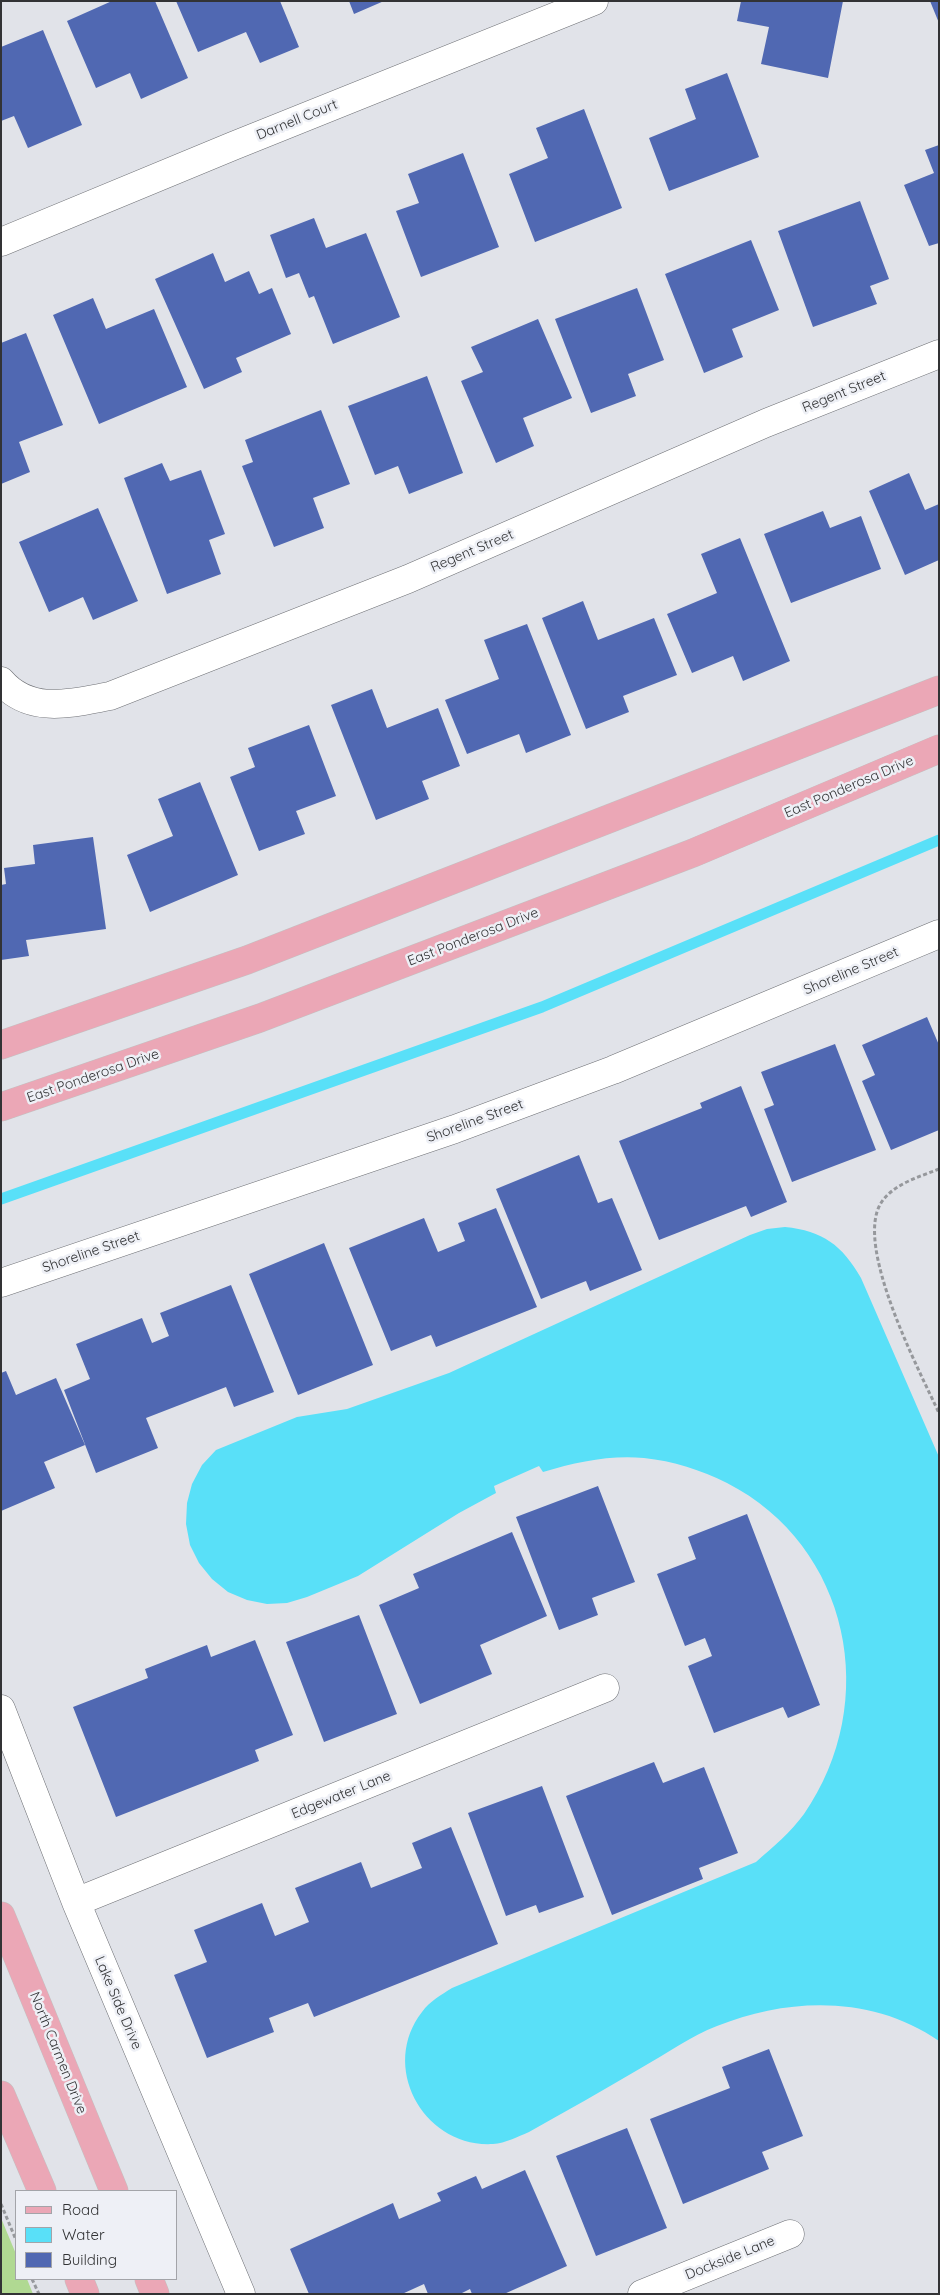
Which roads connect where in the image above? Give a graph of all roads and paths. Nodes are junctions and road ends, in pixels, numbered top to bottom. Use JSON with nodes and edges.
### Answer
{"nodes":[{"id":1,"x":594,"y":1,"type":"edge"},
{"id":2,"x":1,"y":242,"type":"edge"},
{"id":3,"x":939,"y":354,"type":"edge"},
{"id":4,"x":1,"y":681,"type":"edge"},
{"id":5,"x":939,"y":690,"type":"edge"},
{"id":6,"x":939,"y":749,"type":"edge"},
{"id":7,"x":939,"y":934,"type":"edge"},
{"id":8,"x":1,"y":1045,"type":"edge"},
{"id":9,"x":1,"y":1107,"type":"edge"},
{"id":10,"x":939,"y":1169,"type":"edge"},
{"id":11,"x":1,"y":1283,"type":"edge"},
{"id":12,"x":939,"y":1413,"type":"edge"},
{"id":13,"x":605,"y":1688,"type":"dead end"},
{"id":14,"x":1,"y":1709,"type":"edge"},
{"id":15,"x":76,"y":1902,"type":"junction"},
{"id":16,"x":1,"y":1916,"type":"edge"},
{"id":17,"x":1,"y":2095,"type":"edge"},
{"id":18,"x":42,"y":2190,"type":"edge"},
{"id":19,"x":114,"y":2190,"type":"edge"},
{"id":20,"x":1,"y":2204,"type":"edge"},
{"id":21,"x":790,"y":2234,"type":"dead end"},
{"id":22,"x":15,"y":2238,"type":"edge"},
{"id":23,"x":32,"y":2280,"type":"edge"},
{"id":24,"x":79,"y":2280,"type":"edge"},
{"id":25,"x":149,"y":2280,"type":"edge"},
{"id":26,"x":39,"y":2294,"type":"edge"},
{"id":27,"x":85,"y":2294,"type":"edge"},
{"id":28,"x":155,"y":2294,"type":"edge"},
{"id":29,"x":241,"y":2294,"type":"edge"},
{"id":30,"x":642,"y":2294,"type":"edge"}],
"edges":[{"from":1,"to":2,"type":"street","name":"Darnell Court"},
{"from":3,"to":4,"type":"street","name":"Regent Street"},
{"from":5,"to":8,"type":"main road"},
{"from":6,"to":9,"type":"main road","name":"East Ponderosa Drive"},
{"from":7,"to":11,"type":"street","name":"Shoreline Street"},
{"from":10,"to":12,"type":"path"},
{"from":13,"to":15,"type":"street","name":"Edgewater Lane"},
{"from":14,"to":15,"type":"street","name":"Lake Side Drive"},
{"from":15,"to":29,"type":"street","name":"Lake Side Drive"},
{"from":16,"to":19,"type":"main road","name":"North Carmen Drive"},
{"from":17,"to":18,"type":"main road"},
{"from":20,"to":22,"type":"path"},
{"from":21,"to":30,"type":"street","name":"Dockside Lane"},
{"from":23,"to":26,"type":"path"},
{"from":24,"to":27,"type":"main road"},
{"from":25,"to":28,"type":"main road"}]}
